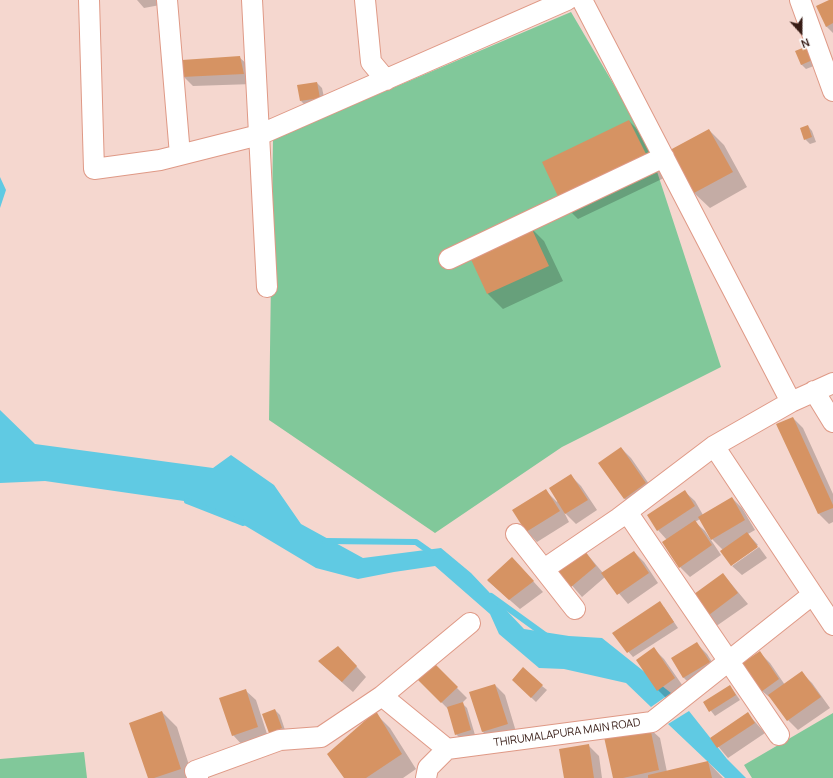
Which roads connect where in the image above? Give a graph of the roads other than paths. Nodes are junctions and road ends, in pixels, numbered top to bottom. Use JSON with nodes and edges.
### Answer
{"nodes":[{"id":1,"x":88,"y":0,"type":"edge"},
{"id":2,"x":167,"y":0,"type":"edge"},
{"id":3,"x":252,"y":0,"type":"edge"},
{"id":4,"x":365,"y":0,"type":"edge"},
{"id":5,"x":567,"y":0,"type":"edge"},
{"id":6,"x":582,"y":0,"type":"edge"},
{"id":7,"x":800,"y":0,"type":"edge"},
{"id":8,"x":386,"y":80,"type":"junction"},
{"id":9,"x":833,"y":91,"type":"edge"},
{"id":10,"x":259,"y":136,"type":"junction"},
{"id":11,"x":180,"y":155,"type":"junction"},
{"id":12,"x":664,"y":157,"type":"junction"},
{"id":13,"x":449,"y":259,"type":"dead end"},
{"id":14,"x":267,"y":287,"type":"dead end"},
{"id":15,"x":833,"y":383,"type":"edge"},
{"id":16,"x":814,"y":391,"type":"junction"},
{"id":17,"x":791,"y":402,"type":"junction"},
{"id":18,"x":833,"y":422,"type":"edge"},
{"id":19,"x":714,"y":446,"type":"junction"},
{"id":20,"x":627,"y":512,"type":"junction"},
{"id":21,"x":516,"y":534,"type":"dead end"},
{"id":22,"x":544,"y":569,"type":"junction"},
{"id":23,"x":812,"y":595,"type":"junction"},
{"id":24,"x":575,"y":609,"type":"dead end"},
{"id":25,"x":470,"y":623,"type":"dead end"},
{"id":26,"x":833,"y":625,"type":"edge"},
{"id":27,"x":729,"y":662,"type":"junction"},
{"id":28,"x":382,"y":696,"type":"junction"},
{"id":29,"x":780,"y":735,"type":"dead end"},
{"id":30,"x":447,"y":749,"type":"junction"},
{"id":31,"x":198,"y":778,"type":"edge"},
{"id":32,"x":426,"y":778,"type":"edge"}],
"edges":[{"from":1,"to":11,"type":"street"},
{"from":2,"to":11,"type":"street"},
{"from":3,"to":10,"type":"street"},
{"from":4,"to":8,"type":"street"},
{"from":5,"to":8,"type":"street"},
{"from":6,"to":12,"type":"street"},
{"from":7,"to":9,"type":"street"},
{"from":8,"to":10,"type":"street"},
{"from":10,"to":11,"type":"street"},
{"from":10,"to":14,"type":"street"},
{"from":12,"to":13,"type":"street"},
{"from":12,"to":17,"type":"street"},
{"from":15,"to":16,"type":"street"},
{"from":16,"to":17,"type":"street"},
{"from":16,"to":18,"type":"street"},
{"from":17,"to":19,"type":"street"},
{"from":19,"to":20,"type":"street"},
{"from":19,"to":23,"type":"street"},
{"from":20,"to":22,"type":"street"},
{"from":20,"to":27,"type":"street"},
{"from":21,"to":22,"type":"street"},
{"from":22,"to":24,"type":"street"},
{"from":23,"to":26,"type":"street"},
{"from":23,"to":27,"type":"street","name":"THIRUMALAPURA MAIN ROAD"},
{"from":25,"to":28,"type":"street"},
{"from":27,"to":29,"type":"street"},
{"from":27,"to":30,"type":"street","name":"THIRUMALAPURA MAIN ROAD"},
{"from":28,"to":30,"type":"street"},
{"from":28,"to":31,"type":"street"},
{"from":30,"to":32,"type":"street"}]}
